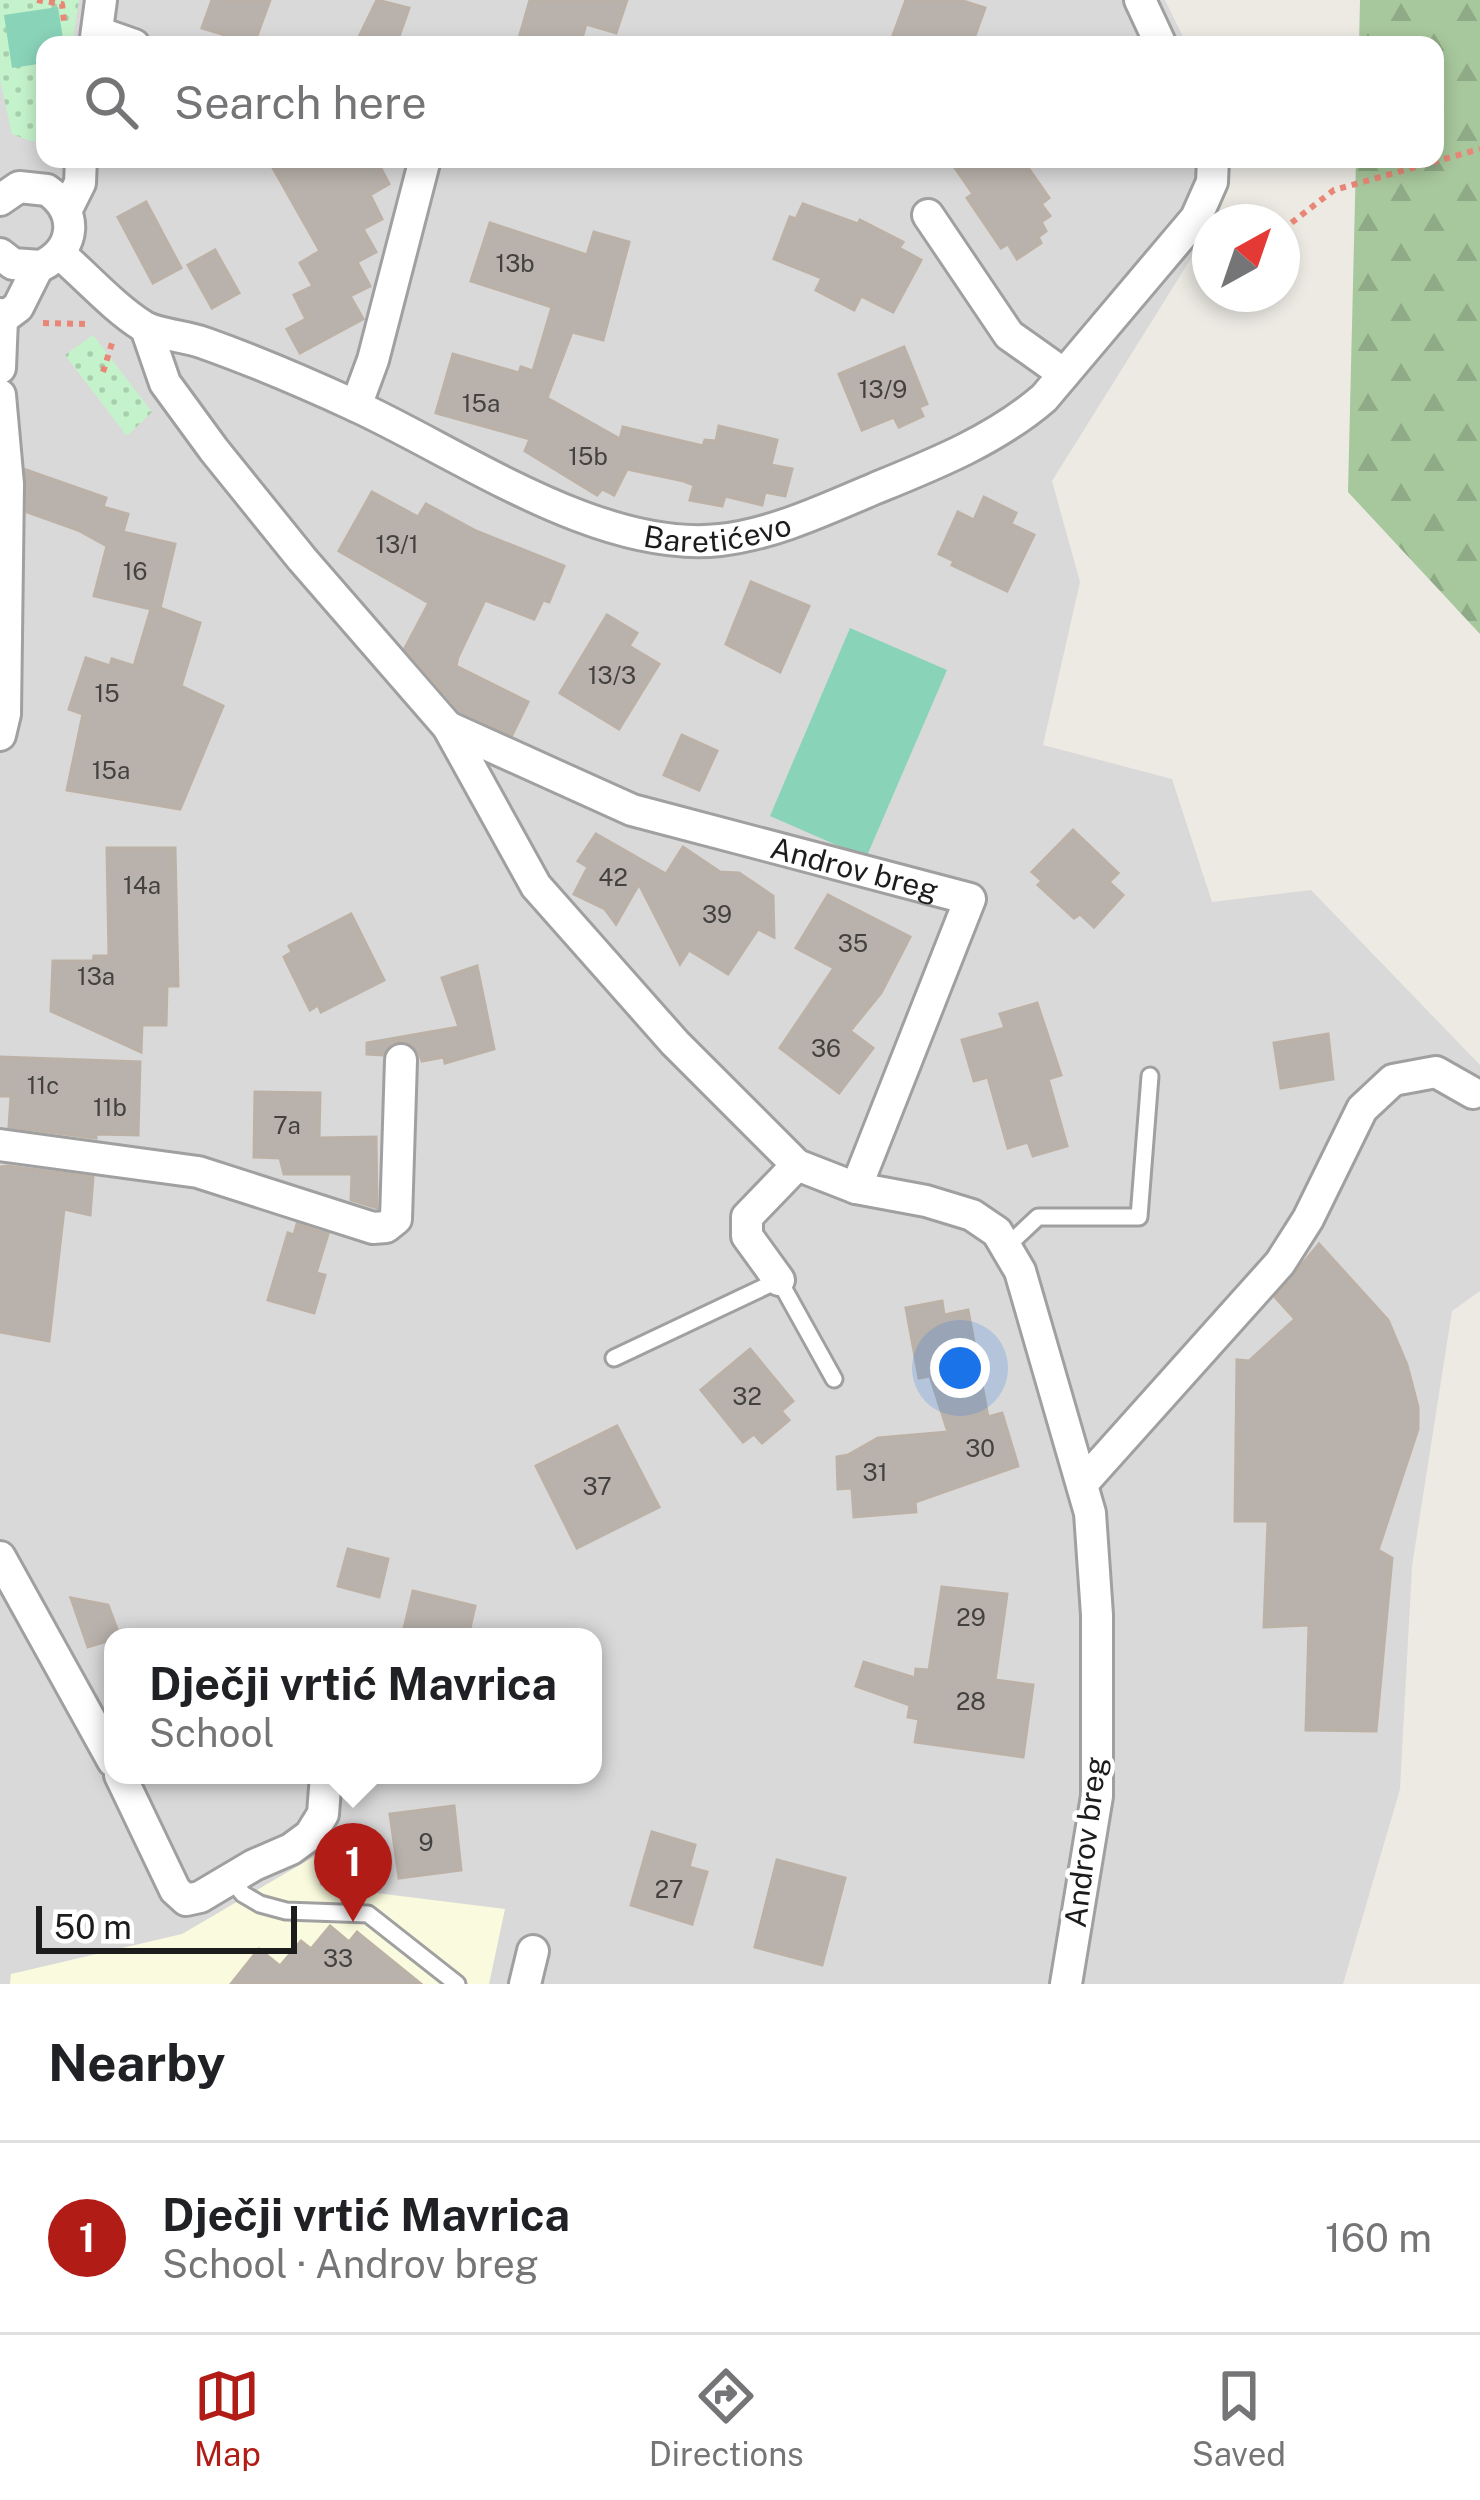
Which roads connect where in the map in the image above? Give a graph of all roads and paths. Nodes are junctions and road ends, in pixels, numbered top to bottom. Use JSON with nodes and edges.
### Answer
{"nodes":[{"id":1,"x":37,"y":0,"type":"edge"},
{"id":2,"x":100,"y":0,"type":"edge"},
{"id":3,"x":1140,"y":0,"type":"edge"},
{"id":4,"x":64,"y":25,"type":"dead end"},
{"id":5,"x":96,"y":36,"type":"edge"},
{"id":6,"x":1157,"y":36,"type":"edge"},
{"id":7,"x":1480,"y":149,"type":"edge"},
{"id":8,"x":1444,"y":159,"type":"edge"},
{"id":9,"x":50,"y":168,"type":"edge"},
{"id":10,"x":81,"y":168,"type":"edge"},
{"id":11,"x":423,"y":168,"type":"edge"},
{"id":12,"x":1213,"y":168,"type":"edge"},
{"id":13,"x":1412,"y":168,"type":"edge"},
{"id":14,"x":10,"y":192,"type":"edge"},
{"id":15,"x":67,"y":209,"type":"junction"},
{"id":16,"x":928,"y":215,"type":"dead end"},
{"id":17,"x":1300,"y":216,"type":"edge"},
{"id":18,"x":0,"y":257,"type":"edge"},
{"id":19,"x":49,"y":260,"type":"junction"},
{"id":20,"x":10,"y":319,"type":"edge"},
{"id":21,"x":95,"y":324,"type":"dead end"},
{"id":22,"x":110,"y":328,"type":"dead end"},
{"id":23,"x":146,"y":328,"type":"junction"},
{"id":24,"x":0,"y":368,"type":"edge"},
{"id":25,"x":103,"y":372,"type":"dead end"},
{"id":26,"x":1064,"y":374,"type":"junction"},
{"id":27,"x":0,"y":395,"type":"edge"},
{"id":28,"x":356,"y":406,"type":"junction"},
{"id":29,"x":448,"y":727,"type":"junction"},
{"id":30,"x":0,"y":735,"type":"edge"},
{"id":31,"x":401,"y":1060,"type":"dead end"},
{"id":32,"x":1150,"y":1076,"type":"dead end"},
{"id":33,"x":1473,"y":1093,"type":"dead end"},
{"id":34,"x":0,"y":1145,"type":"edge"},
{"id":35,"x":796,"y":1165,"type":"junction"},
{"id":36,"x":856,"y":1187,"type":"junction"},
{"id":37,"x":1006,"y":1247,"type":"junction"},
{"id":38,"x":779,"y":1280,"type":"junction"},
{"id":39,"x":614,"y":1358,"type":"dead end"},
{"id":40,"x":834,"y":1379,"type":"dead end"},
{"id":41,"x":1082,"y":1484,"type":"junction"},
{"id":42,"x":0,"y":1557,"type":"edge"},
{"id":43,"x":104,"y":1745,"type":"edge"},
{"id":44,"x":124,"y":1784,"type":"edge"},
{"id":45,"x":325,"y":1784,"type":"edge"},
{"id":46,"x":231,"y":1879,"type":"junction"},
{"id":47,"x":532,"y":1952,"type":"dead end"},
{"id":48,"x":458,"y":1984,"type":"edge"},
{"id":49,"x":525,"y":1984,"type":"edge"},
{"id":50,"x":1066,"y":1984,"type":"edge"}],
"edges":[{"from":1,"to":4,"type":"path"},
{"from":2,"to":5,"type":"street"},
{"from":3,"to":6,"type":"street"},
{"from":7,"to":8,"type":"path"},
{"from":9,"to":14,"type":"street"},
{"from":10,"to":15,"type":"street"},
{"from":11,"to":28,"type":"street"},
{"from":12,"to":26,"type":"street","name":"Baretićevo"},
{"from":13,"to":17,"type":"path"},
{"from":14,"to":15,"type":"street"},
{"from":15,"to":19,"type":"street"},
{"from":16,"to":26,"type":"street"},
{"from":18,"to":19,"type":"street"},
{"from":19,"to":20,"type":"street"},
{"from":19,"to":23,"type":"street","name":"Baretićevo"},
{"from":20,"to":21,"type":"path"},
{"from":20,"to":24,"type":"street"},
{"from":22,"to":25,"type":"path"},
{"from":23,"to":28,"type":"street","name":"Baretićevo"},
{"from":23,"to":29,"type":"street","name":"Androv breg"},
{"from":26,"to":28,"type":"street","name":"Baretićevo"},
{"from":27,"to":30,"type":"street"},
{"from":29,"to":35,"type":"street","name":"Androv breg"},
{"from":29,"to":36,"type":"street","name":"Androv breg"},
{"from":31,"to":34,"type":"street"},
{"from":32,"to":37,"type":"lane"},
{"from":33,"to":41,"type":"street"},
{"from":35,"to":36,"type":"street","name":"Androv breg"},
{"from":35,"to":38,"type":"street"},
{"from":36,"to":37,"type":"street","name":"Androv breg"},
{"from":37,"to":41,"type":"street","name":"Androv breg"},
{"from":38,"to":39,"type":"lane"},
{"from":38,"to":40,"type":"lane"},
{"from":41,"to":50,"type":"street","name":"Androv breg"},
{"from":42,"to":43,"type":"street"},
{"from":44,"to":46,"type":"street"},
{"from":45,"to":46,"type":"street"},
{"from":46,"to":48,"type":"lane"},
{"from":47,"to":49,"type":"street"}]}
